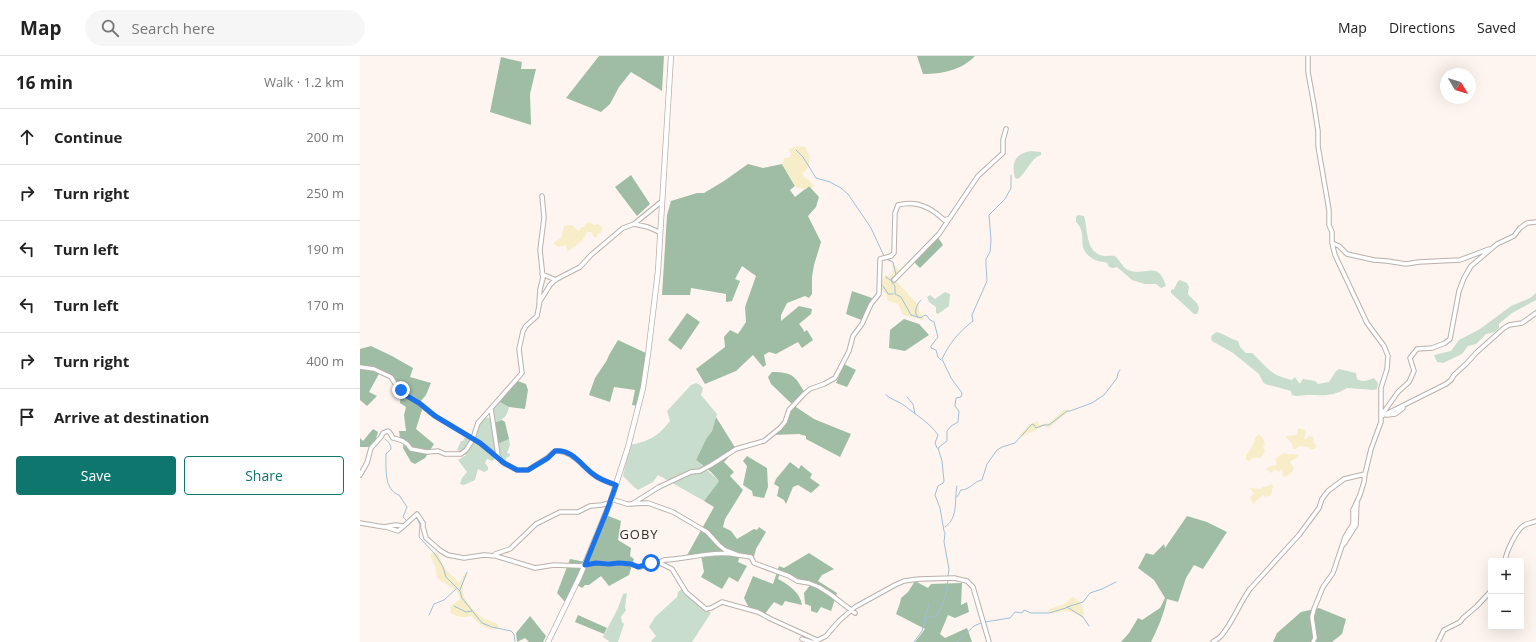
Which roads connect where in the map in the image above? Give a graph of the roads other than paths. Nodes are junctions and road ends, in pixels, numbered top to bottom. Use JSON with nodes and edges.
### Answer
{"nodes":[{"id":1,"x":671,"y":56,"type":"edge"},
{"id":2,"x":1308,"y":56,"type":"edge"},
{"id":3,"x":1006,"y":129,"type":"dead end"},
{"id":4,"x":542,"y":196,"type":"dead end"},
{"id":5,"x":661,"y":202,"type":"junction"},
{"id":6,"x":950,"y":218,"type":"junction"},
{"id":7,"x":1536,"y":222,"type":"edge"},
{"id":8,"x":634,"y":224,"type":"junction"},
{"id":9,"x":659,"y":232,"type":"junction"},
{"id":10,"x":1332,"y":243,"type":"junction"},
{"id":11,"x":1496,"y":244,"type":"junction"},
{"id":12,"x":542,"y":274,"type":"junction"},
{"id":13,"x":557,"y":280,"type":"junction"},
{"id":14,"x":894,"y":280,"type":"dead end"},
{"id":15,"x":539,"y":305,"type":"junction"},
{"id":16,"x":1536,"y":313,"type":"edge"},
{"id":17,"x":360,"y":367,"type":"edge"},
{"id":18,"x":492,"y":409,"type":"junction"},
{"id":19,"x":1382,"y":416,"type":"junction"},
{"id":20,"x":473,"y":440,"type":"junction"},
{"id":21,"x":499,"y":459,"type":"junction"},
{"id":22,"x":1365,"y":474,"type":"junction"},
{"id":23,"x":360,"y":475,"type":"edge"},
{"id":24,"x":616,"y":485,"type":"junction"},
{"id":25,"x":611,"y":501,"type":"junction"},
{"id":26,"x":632,"y":504,"type":"junction"},
{"id":27,"x":1536,"y":522,"type":"edge"},
{"id":28,"x":360,"y":523,"type":"edge"},
{"id":29,"x":492,"y":555,"type":"junction"},
{"id":30,"x":738,"y":555,"type":"junction"},
{"id":31,"x":1506,"y":558,"type":"edge"},
{"id":32,"x":660,"y":562,"type":"junction"},
{"id":33,"x":585,"y":565,"type":"junction"},
{"id":34,"x":1488,"y":594,"type":"edge"},
{"id":35,"x":853,"y":612,"type":"junction"},
{"id":36,"x":802,"y":639,"type":"dead end"},
{"id":37,"x":821,"y":639,"type":"junction"},
{"id":38,"x":548,"y":642,"type":"edge"},
{"id":39,"x":811,"y":642,"type":"edge"},
{"id":40,"x":814,"y":642,"type":"edge"},
{"id":41,"x":989,"y":642,"type":"edge"},
{"id":42,"x":1213,"y":642,"type":"edge"},
{"id":43,"x":1314,"y":642,"type":"edge"},
{"id":44,"x":1438,"y":642,"type":"edge"}],
"edges":[{"from":1,"to":5,"type":"main road"},
{"from":2,"to":10,"type":"street"},
{"from":3,"to":6,"type":"street"},
{"from":4,"to":12,"type":"street"},
{"from":5,"to":8,"type":"street"},
{"from":5,"to":9,"type":"main road"},
{"from":6,"to":14,"type":"street"},
{"from":6,"to":26,"type":"street"},
{"from":7,"to":11,"type":"street"},
{"from":8,"to":9,"type":"street"},
{"from":8,"to":13,"type":"street"},
{"from":9,"to":24,"type":"main road"},
{"from":10,"to":11,"type":"street"},
{"from":10,"to":19,"type":"street"},
{"from":11,"to":19,"type":"street"},
{"from":12,"to":13,"type":"street"},
{"from":12,"to":15,"type":"street"},
{"from":13,"to":15,"type":"street"},
{"from":15,"to":18,"type":"street"},
{"from":16,"to":19,"type":"street"},
{"from":17,"to":20,"type":"street"},
{"from":18,"to":20,"type":"street"},
{"from":18,"to":21,"type":"street"},
{"from":19,"to":22,"type":"street"},
{"from":20,"to":21,"type":"street"},
{"from":20,"to":23,"type":"street"},
{"from":21,"to":24,"type":"street"},
{"from":22,"to":42,"type":"street"},
{"from":22,"to":43,"type":"street"},
{"from":24,"to":25,"type":"main road"},
{"from":25,"to":26,"type":"street"},
{"from":25,"to":29,"type":"street"},
{"from":25,"to":33,"type":"main road"},
{"from":26,"to":30,"type":"street"},
{"from":27,"to":31,"type":"street"},
{"from":28,"to":29,"type":"street"},
{"from":29,"to":33,"type":"street"},
{"from":30,"to":32,"type":"street"},
{"from":30,"to":35,"type":"street"},
{"from":32,"to":33,"type":"street"},
{"from":32,"to":37,"type":"street"},
{"from":33,"to":38,"type":"main road"},
{"from":34,"to":44,"type":"street"},
{"from":35,"to":37,"type":"street"},
{"from":35,"to":41,"type":"street"},
{"from":36,"to":39,"type":"street"},
{"from":37,"to":40,"type":"street"}]}
